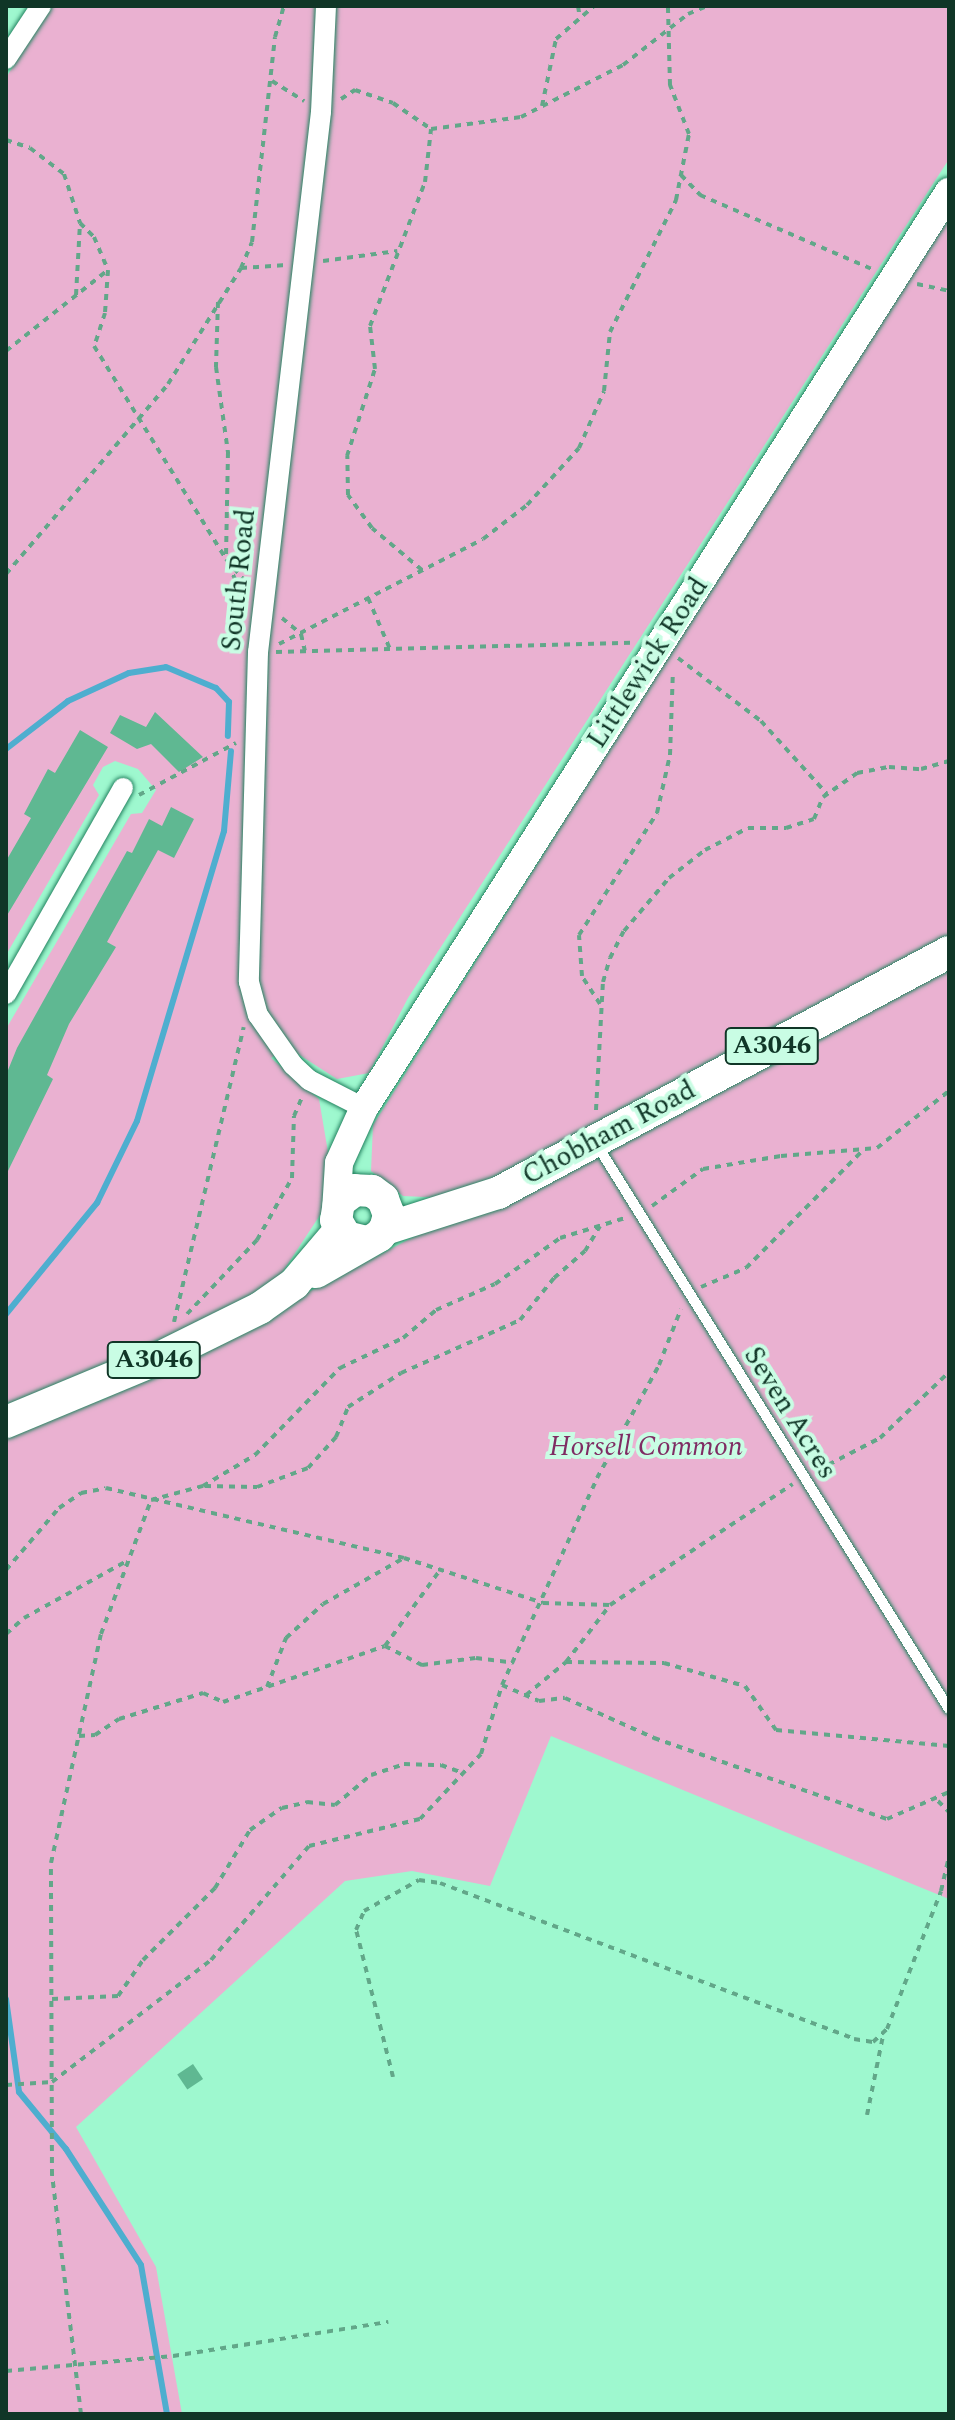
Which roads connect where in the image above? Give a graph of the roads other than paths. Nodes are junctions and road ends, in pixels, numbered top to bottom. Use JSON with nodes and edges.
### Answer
{"nodes":[{"id":1,"x":41,"y":6,"type":"edge"},
{"id":2,"x":326,"y":6,"type":"edge"},
{"id":3,"x":6,"y":59,"type":"edge"},
{"id":4,"x":949,"y":192,"type":"edge"},
{"id":5,"x":123,"y":788,"type":"road end"},
{"id":6,"x":949,"y":952,"type":"edge"},
{"id":7,"x":6,"y":994,"type":"edge"},
{"id":8,"x":364,"y":1108,"type":"junction"},
{"id":9,"x":594,"y":1140,"type":"junction"},
{"id":10,"x":362,"y":1217,"type":"junction"},
{"id":11,"x":6,"y":1422,"type":"edge"},
{"id":12,"x":949,"y":1709,"type":"edge"}],
"edges":[{"from":1,"to":3,"type":"street"},
{"from":2,"to":8,"type":"street","name":"South Road"},
{"from":4,"to":8,"type":"street","name":"Littlewick Road"},
{"from":5,"to":7,"type":"street"},
{"from":6,"to":9,"type":"main road","name":"Chobham Road","number":"A3046"},
{"from":8,"to":10,"type":"street","name":"Littlewick Road"},
{"from":9,"to":10,"type":"main road","name":"Chobham Road","number":"A3046"},
{"from":9,"to":12,"type":"lane","name":"Seven Acres"},
{"from":10,"to":11,"type":"main road","number":"A3046"}]}
